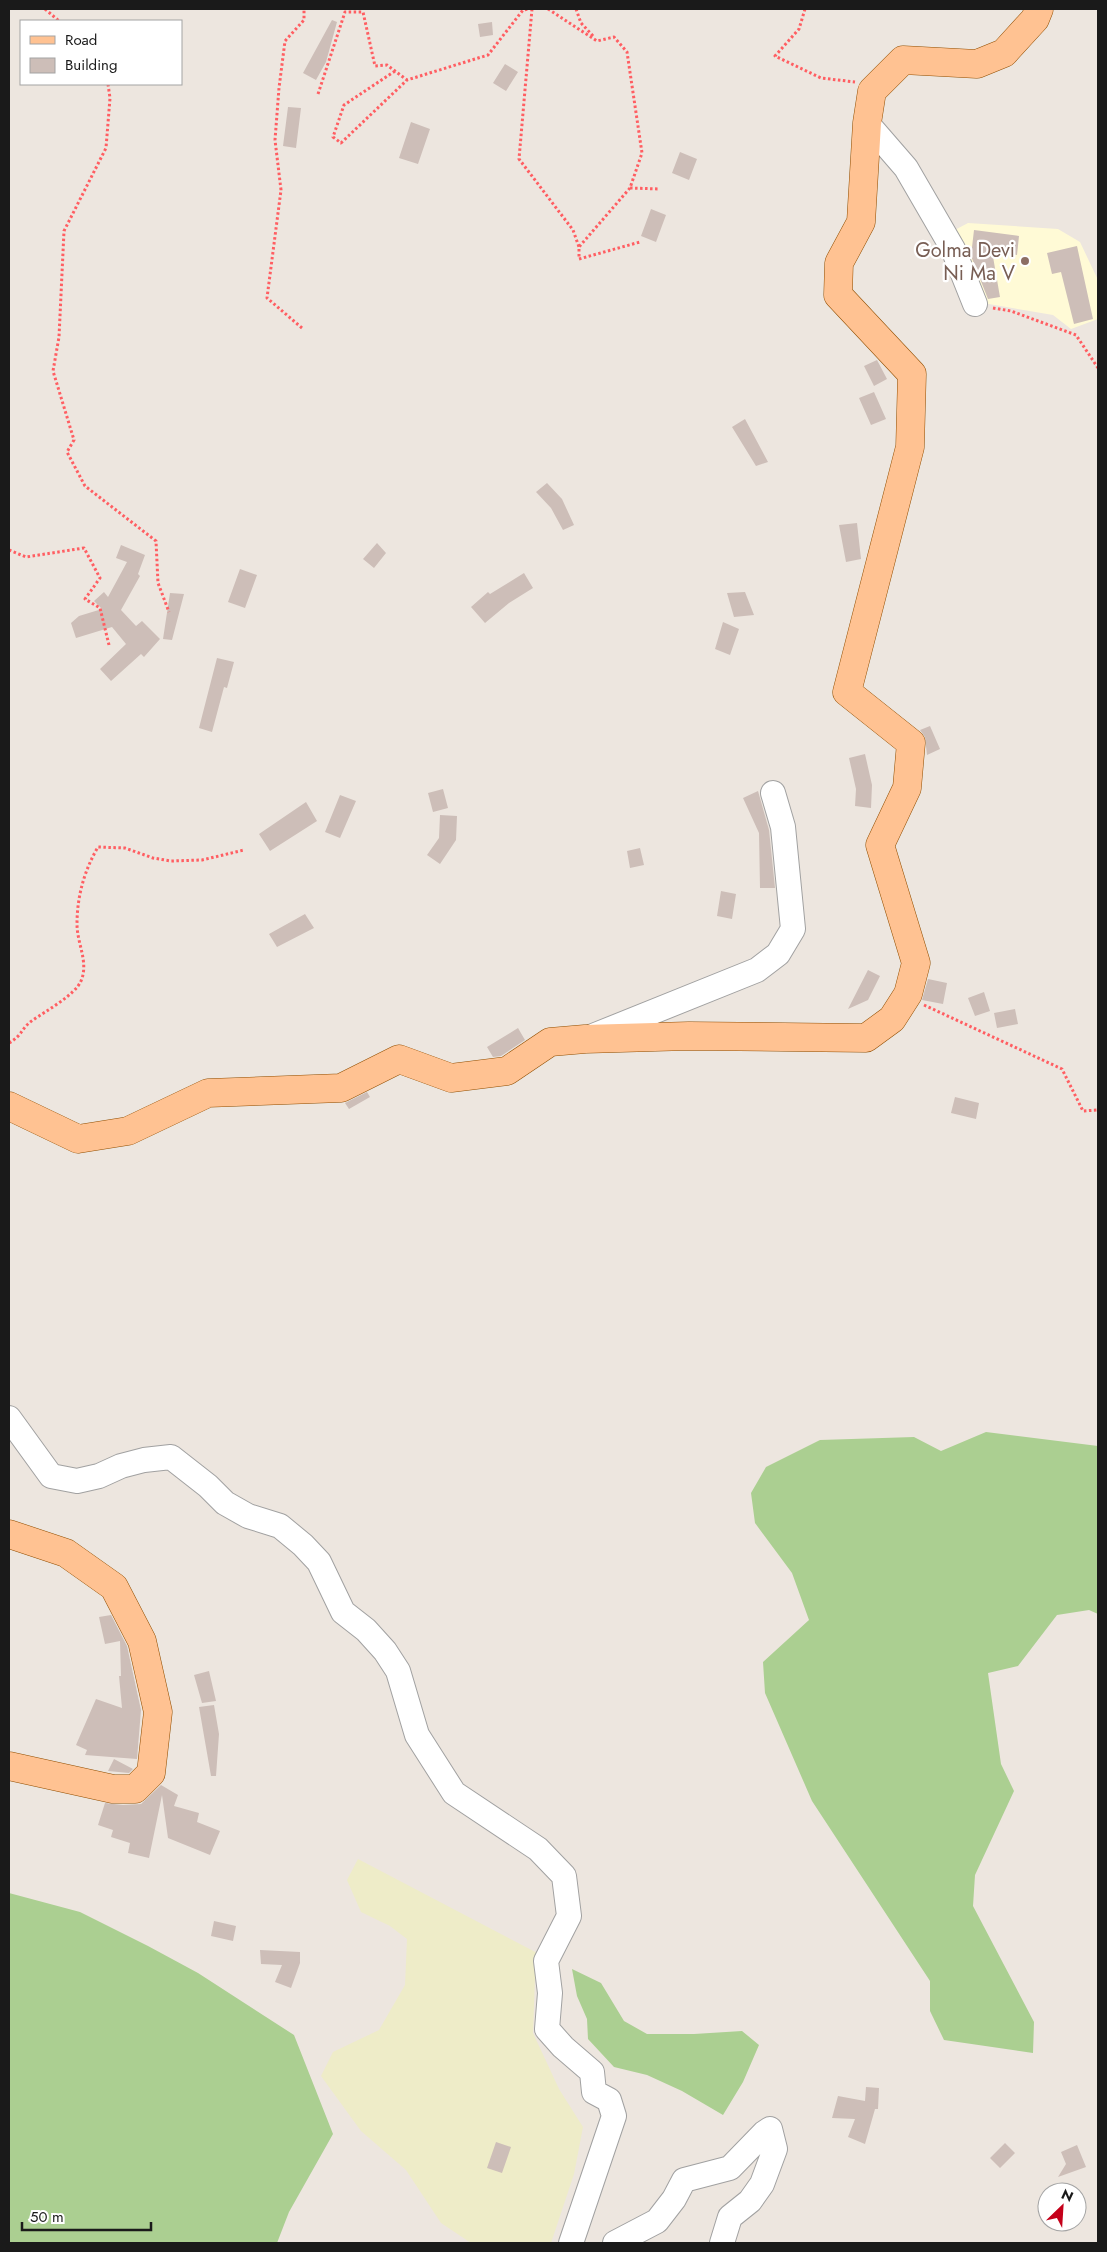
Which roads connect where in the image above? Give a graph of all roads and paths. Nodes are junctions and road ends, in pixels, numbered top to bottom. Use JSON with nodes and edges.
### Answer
{"nodes":[{"id":1,"x":45,"y":9,"type":"edge"},
{"id":2,"x":304,"y":9,"type":"edge"},
{"id":3,"x":531,"y":9,"type":"edge"},
{"id":4,"x":548,"y":9,"type":"edge"},
{"id":5,"x":576,"y":9,"type":"edge"},
{"id":6,"x":805,"y":9,"type":"edge"},
{"id":7,"x":1039,"y":9,"type":"edge"},
{"id":8,"x":58,"y":20,"type":"edge"},
{"id":9,"x":597,"y":41,"type":"junction"},
{"id":10,"x":395,"y":71,"type":"junction"},
{"id":11,"x":407,"y":80,"type":"junction"},
{"id":12,"x":108,"y":85,"type":"edge"},
{"id":13,"x":872,"y":91,"type":"junction"},
{"id":14,"x":318,"y":94,"type":"dead end"},
{"id":15,"x":867,"y":123,"type":"junction"},
{"id":16,"x":630,"y":188,"type":"junction"},
{"id":17,"x":660,"y":189,"type":"dead end"},
{"id":18,"x":640,"y":242,"type":"dead end"},
{"id":19,"x":579,"y":248,"type":"junction"},
{"id":20,"x":975,"y":304,"type":"joint"},
{"id":21,"x":302,"y":328,"type":"dead end"},
{"id":22,"x":1098,"y":368,"type":"edge"},
{"id":23,"x":9,"y":550,"type":"edge"},
{"id":24,"x":169,"y":612,"type":"dead end"},
{"id":25,"x":109,"y":645,"type":"dead end"},
{"id":26,"x":773,"y":793,"type":"dead end"},
{"id":27,"x":244,"y":850,"type":"dead end"},
{"id":28,"x":908,"y":994,"type":"junction"},
{"id":29,"x":584,"y":1039,"type":"junction"},
{"id":30,"x":9,"y":1043,"type":"edge"},
{"id":31,"x":9,"y":1106,"type":"edge"},
{"id":32,"x":1098,"y":1110,"type":"edge"},
{"id":33,"x":9,"y":1418,"type":"edge"},
{"id":34,"x":9,"y":1534,"type":"edge"},
{"id":35,"x":9,"y":1766,"type":"edge"},
{"id":36,"x":571,"y":2243,"type":"edge"},
{"id":37,"x":615,"y":2243,"type":"edge"},
{"id":38,"x":722,"y":2243,"type":"edge"}],
"edges":[{"from":1,"to":8,"type":"path"},
{"from":2,"to":21,"type":"path"},
{"from":3,"to":11,"type":"path"},
{"from":3,"to":19,"type":"path"},
{"from":4,"to":9,"type":"path"},
{"from":5,"to":9,"type":"path"},
{"from":6,"to":13,"type":"path"},
{"from":7,"to":13,"type":"main road"},
{"from":9,"to":16,"type":"path"},
{"from":10,"to":11,"type":"path"},
{"from":10,"to":11,"type":"path"},
{"from":10,"to":14,"type":"path"},
{"from":12,"to":24,"type":"path"},
{"from":13,"to":15,"type":"main road"},
{"from":15,"to":20,"type":"street"},
{"from":15,"to":28,"type":"main road"},
{"from":16,"to":17,"type":"path"},
{"from":16,"to":19,"type":"path"},
{"from":18,"to":19,"type":"path"},
{"from":20,"to":22,"type":"path"},
{"from":23,"to":25,"type":"path"},
{"from":26,"to":29,"type":"street"},
{"from":27,"to":30,"type":"path"},
{"from":28,"to":29,"type":"main road"},
{"from":28,"to":32,"type":"path"},
{"from":29,"to":31,"type":"main road"},
{"from":33,"to":36,"type":"street"},
{"from":34,"to":35,"type":"main road"},
{"from":37,"to":38,"type":"street"}]}
